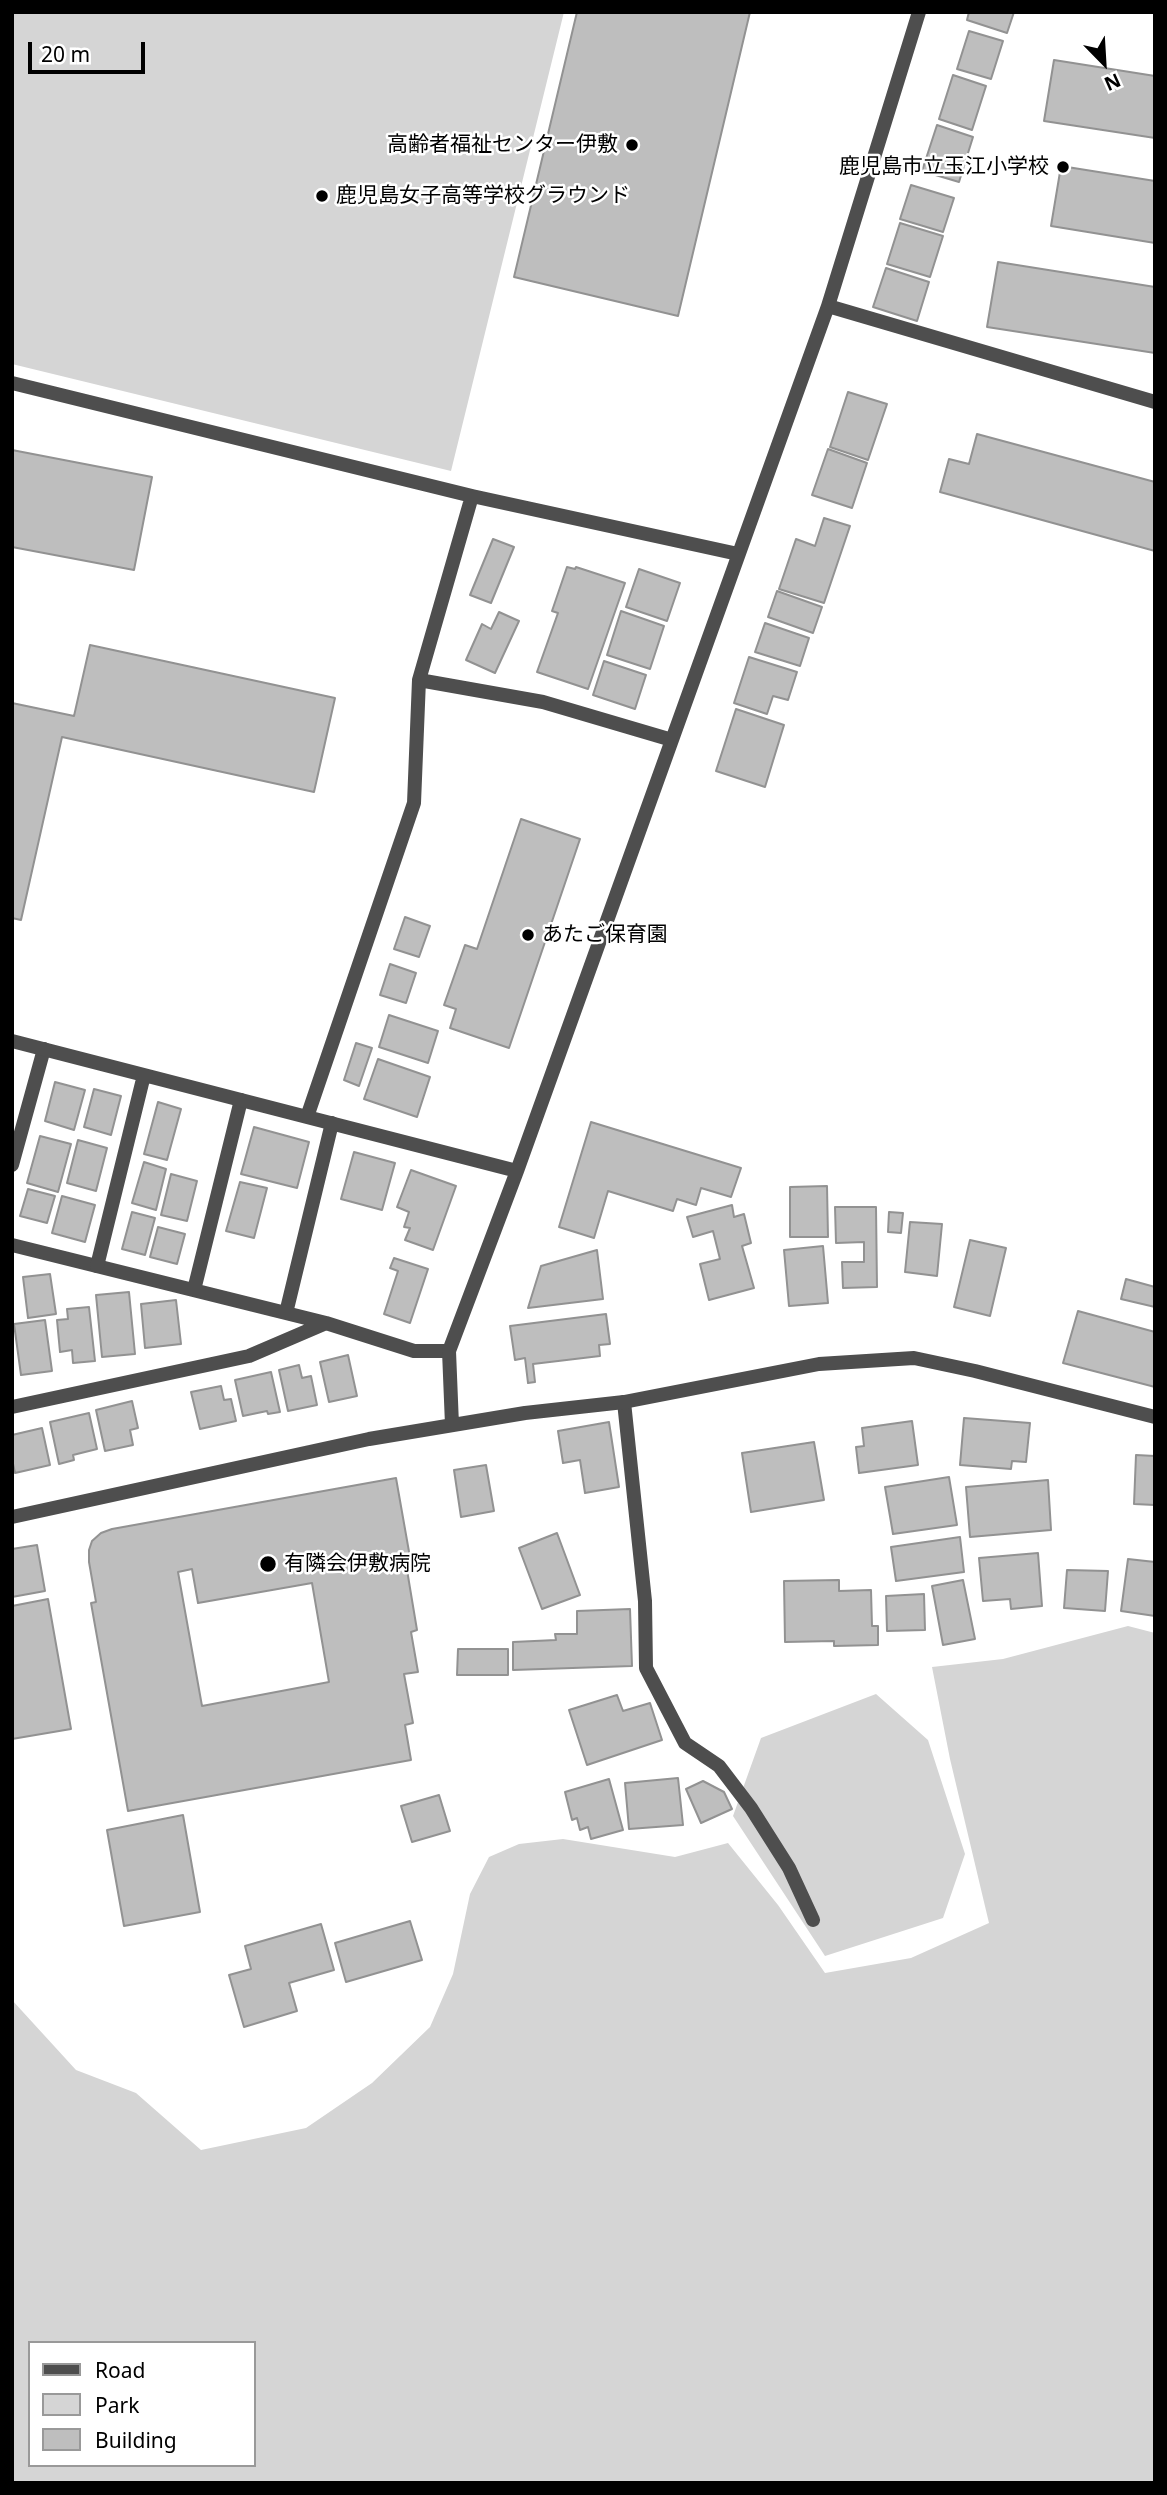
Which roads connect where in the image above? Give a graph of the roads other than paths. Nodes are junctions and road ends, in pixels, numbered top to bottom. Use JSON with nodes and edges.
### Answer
{"nodes":[{"id":1,"x":919,"y":12,"type":"edge"},
{"id":2,"x":828,"y":306,"type":"junction"},
{"id":3,"x":12,"y":383,"type":"edge"},
{"id":4,"x":1155,"y":402,"type":"edge"},
{"id":5,"x":472,"y":496,"type":"junction"},
{"id":6,"x":738,"y":554,"type":"junction"},
{"id":7,"x":419,"y":680,"type":"junction"},
{"id":8,"x":672,"y":740,"type":"junction"},
{"id":9,"x":12,"y":1041,"type":"edge"},
{"id":10,"x":44,"y":1049,"type":"junction"},
{"id":11,"x":144,"y":1075,"type":"junction"},
{"id":12,"x":241,"y":1100,"type":"junction"},
{"id":13,"x":307,"y":1117,"type":"junction"},
{"id":14,"x":332,"y":1123,"type":"junction"},
{"id":15,"x":12,"y":1166,"type":"edge"},
{"id":16,"x":517,"y":1171,"type":"junction"},
{"id":17,"x":12,"y":1245,"type":"edge"},
{"id":18,"x":97,"y":1266,"type":"junction"},
{"id":19,"x":194,"y":1290,"type":"junction"},
{"id":20,"x":286,"y":1312,"type":"junction"},
{"id":21,"x":326,"y":1323,"type":"junction"},
{"id":22,"x":449,"y":1351,"type":"junction"},
{"id":23,"x":624,"y":1402,"type":"junction"},
{"id":24,"x":12,"y":1407,"type":"edge"},
{"id":25,"x":1155,"y":1417,"type":"edge"},
{"id":26,"x":452,"y":1425,"type":"junction"},
{"id":27,"x":12,"y":1517,"type":"edge"},
{"id":28,"x":813,"y":1920,"type":"dead end"}],
"edges":[{"from":1,"to":2,"type":"street"},
{"from":2,"to":4,"type":"street"},
{"from":2,"to":6,"type":"street"},
{"from":3,"to":5,"type":"street"},
{"from":5,"to":6,"type":"street"},
{"from":5,"to":7,"type":"street"},
{"from":6,"to":8,"type":"street"},
{"from":7,"to":8,"type":"street"},
{"from":7,"to":13,"type":"street"},
{"from":8,"to":16,"type":"street"},
{"from":9,"to":10,"type":"street"},
{"from":10,"to":11,"type":"street"},
{"from":10,"to":15,"type":"street"},
{"from":11,"to":12,"type":"street"},
{"from":11,"to":18,"type":"street"},
{"from":12,"to":13,"type":"street"},
{"from":12,"to":19,"type":"street"},
{"from":13,"to":14,"type":"street"},
{"from":14,"to":16,"type":"street"},
{"from":14,"to":20,"type":"street"},
{"from":16,"to":22,"type":"street"},
{"from":17,"to":18,"type":"street"},
{"from":18,"to":19,"type":"street"},
{"from":19,"to":20,"type":"street"},
{"from":20,"to":21,"type":"street"},
{"from":21,"to":22,"type":"street"},
{"from":21,"to":24,"type":"street"},
{"from":22,"to":26,"type":"street"},
{"from":23,"to":25,"type":"street"},
{"from":23,"to":26,"type":"street"},
{"from":23,"to":28,"type":"street"},
{"from":26,"to":27,"type":"street"}]}
